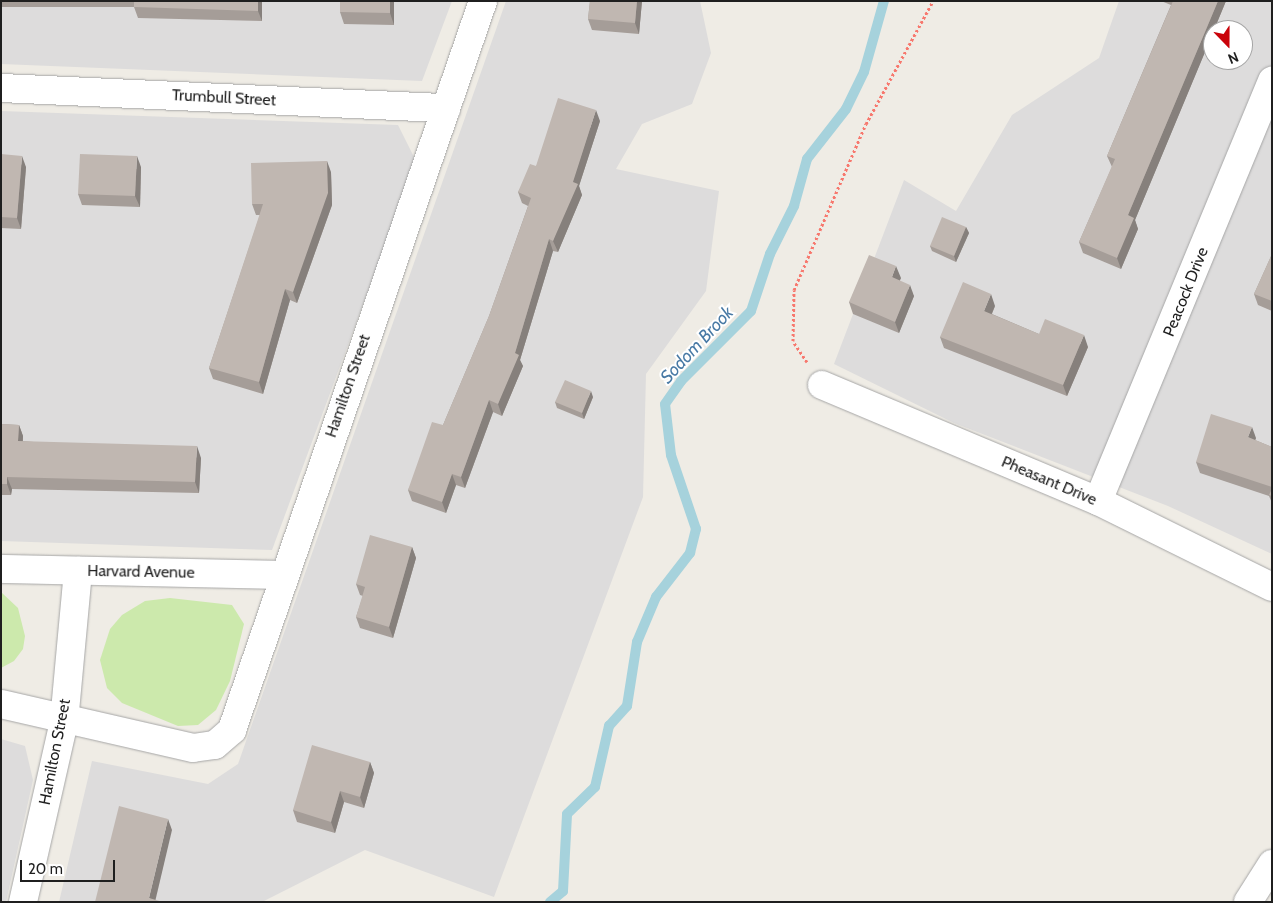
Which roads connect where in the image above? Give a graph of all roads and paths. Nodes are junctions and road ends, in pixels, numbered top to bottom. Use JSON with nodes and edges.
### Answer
{"nodes":[{"id":1,"x":483,"y":1,"type":"edge"},
{"id":2,"x":933,"y":1,"type":"edge"},
{"id":3,"x":1272,"y":81,"type":"edge"},
{"id":4,"x":1,"y":88,"type":"edge"},
{"id":5,"x":447,"y":108,"type":"junction"},
{"id":6,"x":822,"y":385,"type":"joint"},
{"id":7,"x":1098,"y":501,"type":"junction"},
{"id":8,"x":1,"y":569,"type":"edge"},
{"id":9,"x":78,"y":571,"type":"junction"},
{"id":10,"x":282,"y":575,"type":"junction"},
{"id":11,"x":1272,"y":588,"type":"edge"},
{"id":12,"x":1,"y":704,"type":"edge"},
{"id":13,"x":64,"y":722,"type":"junction"},
{"id":14,"x":1272,"y":864,"type":"edge"},
{"id":15,"x":1252,"y":900,"type":"edge"},
{"id":16,"x":23,"y":902,"type":"edge"}],
"edges":[{"from":1,"to":5,"type":"street","name":"Hamilton Street"},
{"from":2,"to":6,"type":"path"},
{"from":3,"to":7,"type":"street","name":"Peacock Drive"},
{"from":4,"to":5,"type":"street","name":"Trumbull Street"},
{"from":5,"to":10,"type":"street","name":"Hamilton Street"},
{"from":6,"to":7,"type":"street","name":"Pheasant Drive"},
{"from":7,"to":11,"type":"street","name":"Pheasant Drive"},
{"from":8,"to":9,"type":"street","name":"Harvard Avenue"},
{"from":9,"to":10,"type":"street","name":"Harvard Avenue"},
{"from":9,"to":13,"type":"street","name":"Hamilton Street"},
{"from":10,"to":13,"type":"street","name":"Hamilton Street"},
{"from":12,"to":13,"type":"street"},
{"from":13,"to":16,"type":"street","name":"Hamilton Street"},
{"from":14,"to":15,"type":"street"}]}
